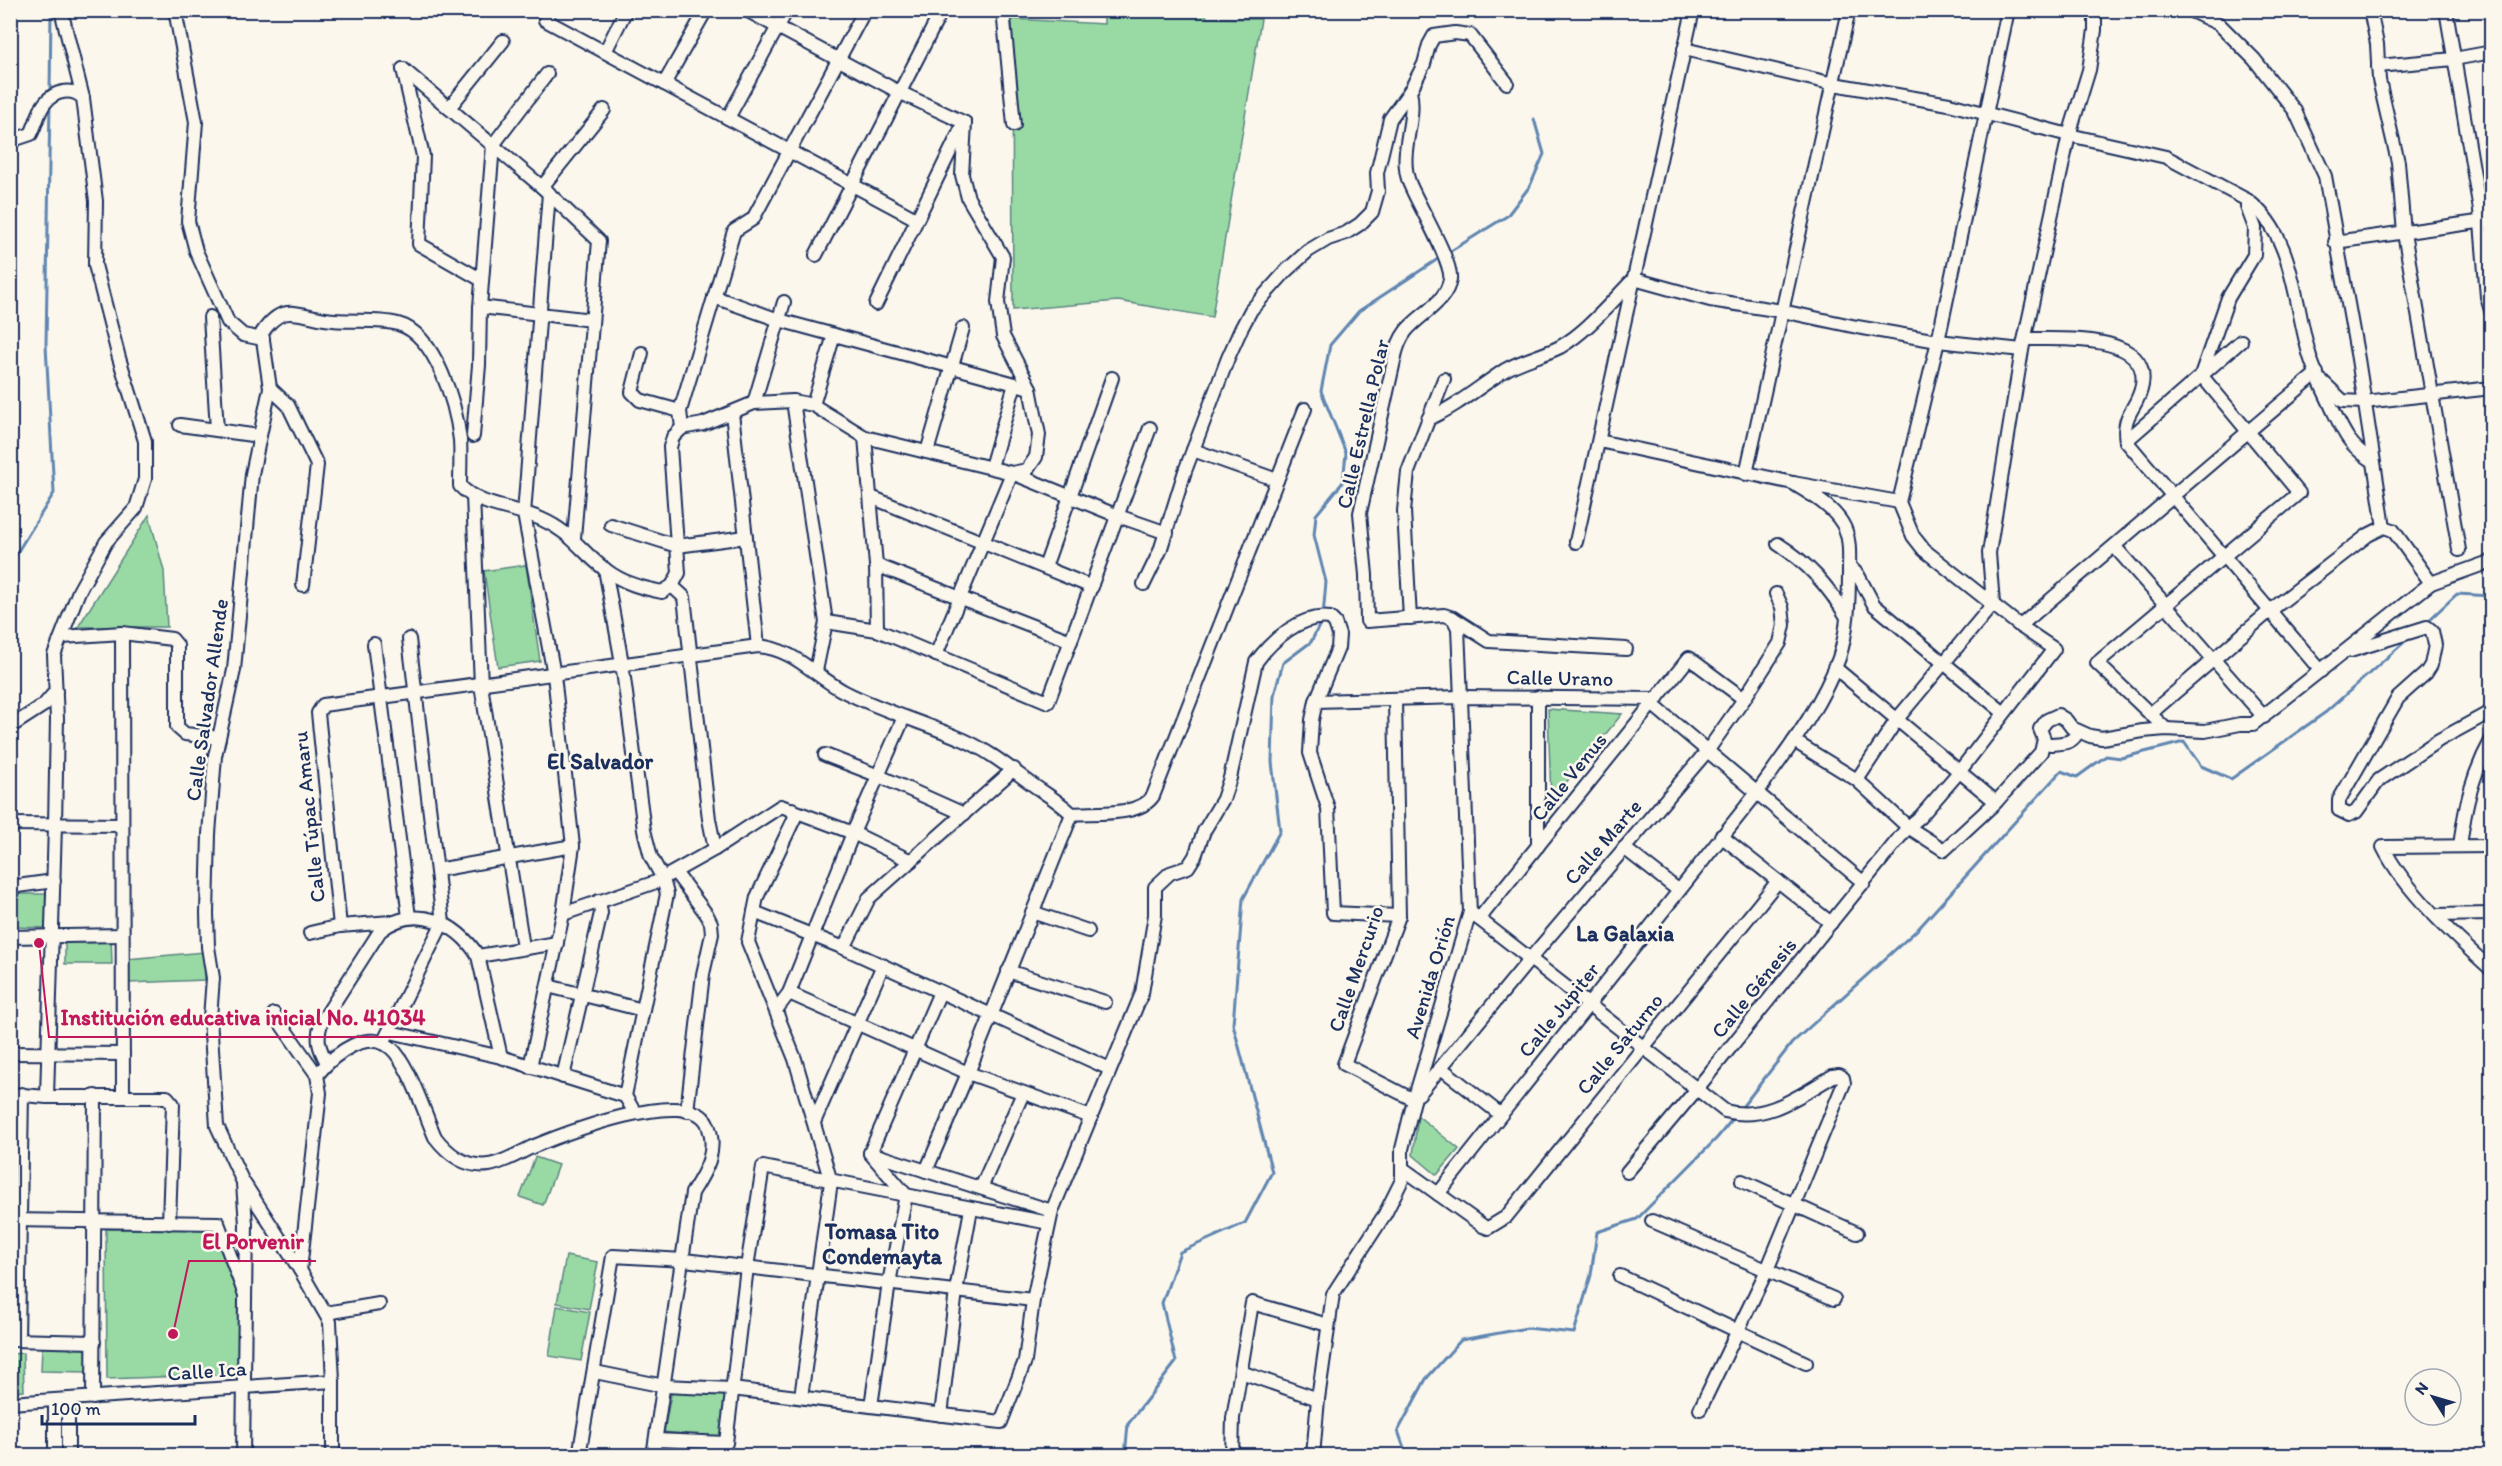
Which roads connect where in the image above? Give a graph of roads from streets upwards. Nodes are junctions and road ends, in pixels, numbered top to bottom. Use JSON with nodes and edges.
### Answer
{"nodes":[{"id":1,"x":61,"y":10,"type":"edge"},
{"id":2,"x":175,"y":10,"type":"edge"},
{"id":3,"x":550,"y":10,"type":"edge"},
{"id":4,"x":626,"y":10,"type":"edge"},
{"id":5,"x":706,"y":10,"type":"edge"},
{"id":6,"x":746,"y":10,"type":"edge"},
{"id":7,"x":787,"y":10,"type":"edge"},
{"id":8,"x":865,"y":10,"type":"edge"},
{"id":9,"x":942,"y":10,"type":"edge"},
{"id":10,"x":1003,"y":10,"type":"edge"},
{"id":11,"x":1693,"y":10,"type":"edge"},
{"id":12,"x":1849,"y":10,"type":"edge"},
{"id":13,"x":2008,"y":10,"type":"edge"},
{"id":14,"x":2095,"y":10,"type":"edge"},
{"id":15,"x":2189,"y":10,"type":"edge"},
{"id":16,"x":2370,"y":10,"type":"edge"},
{"id":17,"x":2446,"y":10,"type":"edge"},
{"id":18,"x":778,"y":27,"type":"junction"},
{"id":19,"x":503,"y":41,"type":"dead end"},
{"id":20,"x":1684,"y":49,"type":"junction"},
{"id":21,"x":605,"y":52,"type":"junction"},
{"id":22,"x":2492,"y":52,"type":"edge"},
{"id":23,"x":2454,"y":58,"type":"junction"},
{"id":24,"x":838,"y":60,"type":"junction"},
{"id":25,"x":2378,"y":66,"type":"junction"},
{"id":26,"x":547,"y":74,"type":"dead end"},
{"id":27,"x":1507,"y":83,"type":"dead end"},
{"id":28,"x":664,"y":84,"type":"junction"},
{"id":29,"x":1834,"y":84,"type":"junction"},
{"id":30,"x":1410,"y":91,"type":"junction"},
{"id":31,"x":899,"y":92,"type":"junction"},
{"id":32,"x":83,"y":99,"type":"junction"},
{"id":33,"x":449,"y":108,"type":"junction"},
{"id":34,"x":604,"y":110,"type":"dead end"},
{"id":35,"x":1987,"y":115,"type":"junction"},
{"id":36,"x":728,"y":118,"type":"junction"},
{"id":37,"x":965,"y":123,"type":"junction"},
{"id":38,"x":1014,"y":125,"type":"dead end"},
{"id":39,"x":2069,"y":135,"type":"junction"},
{"id":40,"x":10,"y":141,"type":"edge"},
{"id":41,"x":493,"y":145,"type":"junction"},
{"id":42,"x":788,"y":150,"type":"junction"},
{"id":43,"x":852,"y":184,"type":"junction"},
{"id":44,"x":546,"y":190,"type":"junction"},
{"id":45,"x":2247,"y":200,"type":"junction"},
{"id":46,"x":916,"y":219,"type":"junction"},
{"id":47,"x":2486,"y":222,"type":"edge"},
{"id":48,"x":2404,"y":233,"type":"junction"},
{"id":49,"x":2335,"y":242,"type":"junction"},
{"id":50,"x":816,"y":255,"type":"dead end"},
{"id":51,"x":1634,"y":279,"type":"junction"},
{"id":52,"x":482,"y":280,"type":"junction"},
{"id":53,"x":714,"y":297,"type":"junction"},
{"id":54,"x":784,"y":302,"type":"dead end"},
{"id":55,"x":876,"y":304,"type":"dead end"},
{"id":56,"x":480,"y":307,"type":"junction"},
{"id":57,"x":1782,"y":311,"type":"junction"},
{"id":58,"x":539,"y":314,"type":"junction"},
{"id":59,"x":2492,"y":314,"type":"edge"},
{"id":60,"x":210,"y":317,"type":"dead end"},
{"id":61,"x":592,"y":320,"type":"junction"},
{"id":62,"x":779,"y":320,"type":"junction"},
{"id":63,"x":963,"y":328,"type":"dead end"},
{"id":64,"x":834,"y":335,"type":"junction"},
{"id":65,"x":263,"y":339,"type":"junction"},
{"id":66,"x":1938,"y":341,"type":"junction"},
{"id":67,"x":2241,"y":341,"type":"dead end"},
{"id":68,"x":2024,"y":345,"type":"junction"},
{"id":69,"x":642,"y":353,"type":"dead end"},
{"id":70,"x":951,"y":367,"type":"junction"},
{"id":71,"x":2201,"y":375,"type":"junction"},
{"id":72,"x":2318,"y":375,"type":"junction"},
{"id":73,"x":1112,"y":378,"type":"dead end"},
{"id":74,"x":1444,"y":379,"type":"dead end"},
{"id":75,"x":1015,"y":384,"type":"junction"},
{"id":76,"x":270,"y":388,"type":"junction"},
{"id":77,"x":1030,"y":388,"type":"junction"},
{"id":78,"x":2492,"y":388,"type":"edge"},
{"id":79,"x":2433,"y":394,"type":"junction"},
{"id":80,"x":793,"y":401,"type":"junction"},
{"id":81,"x":2364,"y":402,"type":"junction"},
{"id":82,"x":754,"y":403,"type":"junction"},
{"id":83,"x":813,"y":405,"type":"junction"},
{"id":84,"x":1305,"y":409,"type":"dead end"},
{"id":85,"x":680,"y":411,"type":"junction"},
{"id":86,"x":732,"y":413,"type":"junction"},
{"id":87,"x":1428,"y":419,"type":"junction"},
{"id":88,"x":180,"y":425,"type":"dead end"},
{"id":89,"x":682,"y":428,"type":"junction"},
{"id":90,"x":1150,"y":428,"type":"dead end"},
{"id":91,"x":217,"y":430,"type":"junction"},
{"id":92,"x":2249,"y":432,"type":"junction"},
{"id":93,"x":259,"y":436,"type":"junction"},
{"id":94,"x":473,"y":436,"type":"dead end"},
{"id":95,"x":865,"y":436,"type":"junction"},
{"id":96,"x":1599,"y":441,"type":"junction"},
{"id":97,"x":2126,"y":441,"type":"junction"},
{"id":98,"x":1193,"y":450,"type":"junction"},
{"id":99,"x":927,"y":452,"type":"junction"},
{"id":100,"x":2373,"y":461,"type":"junction"},
{"id":101,"x":991,"y":467,"type":"junction"},
{"id":102,"x":1012,"y":473,"type":"junction"},
{"id":103,"x":1746,"y":474,"type":"junction"},
{"id":104,"x":1277,"y":480,"type":"junction"},
{"id":105,"x":1793,"y":483,"type":"junction"},
{"id":106,"x":473,"y":496,"type":"junction"},
{"id":107,"x":1071,"y":496,"type":"junction"},
{"id":108,"x":2174,"y":496,"type":"junction"},
{"id":109,"x":871,"y":497,"type":"junction"},
{"id":110,"x":1899,"y":502,"type":"junction"},
{"id":111,"x":524,"y":514,"type":"junction"},
{"id":112,"x":1118,"y":516,"type":"junction"},
{"id":113,"x":611,"y":525,"type":"dead end"},
{"id":114,"x":2384,"y":526,"type":"junction"},
{"id":115,"x":1167,"y":533,"type":"junction"},
{"id":116,"x":746,"y":537,"type":"junction"},
{"id":117,"x":574,"y":538,"type":"junction"},
{"id":118,"x":1576,"y":542,"type":"dead end"},
{"id":119,"x":983,"y":544,"type":"junction"},
{"id":120,"x":1778,"y":544,"type":"dead end"},
{"id":121,"x":677,"y":546,"type":"junction"},
{"id":122,"x":2115,"y":547,"type":"junction"},
{"id":123,"x":2459,"y":550,"type":"dead end"},
{"id":124,"x":2224,"y":554,"type":"junction"},
{"id":125,"x":2492,"y":561,"type":"edge"},
{"id":126,"x":876,"y":565,"type":"junction"},
{"id":127,"x":1849,"y":566,"type":"junction"},
{"id":128,"x":1045,"y":567,"type":"junction"},
{"id":129,"x":605,"y":569,"type":"junction"},
{"id":130,"x":2431,"y":583,"type":"junction"},
{"id":131,"x":1144,"y":584,"type":"dead end"},
{"id":132,"x":303,"y":585,"type":"dead end"},
{"id":133,"x":672,"y":586,"type":"junction"},
{"id":134,"x":1092,"y":587,"type":"junction"},
{"id":135,"x":1776,"y":594,"type":"dead end"},
{"id":136,"x":961,"y":600,"type":"junction"},
{"id":137,"x":1994,"y":604,"type":"junction"},
{"id":138,"x":2164,"y":604,"type":"junction"},
{"id":139,"x":2271,"y":610,"type":"junction"},
{"id":140,"x":1847,"y":617,"type":"junction"},
{"id":141,"x":1410,"y":618,"type":"junction"},
{"id":142,"x":1454,"y":618,"type":"junction"},
{"id":143,"x":826,"y":622,"type":"junction"},
{"id":144,"x":2020,"y":626,"type":"junction"},
{"id":145,"x":877,"y":630,"type":"junction"},
{"id":146,"x":122,"y":633,"type":"junction"},
{"id":147,"x":62,"y":637,"type":"junction"},
{"id":148,"x":409,"y":639,"type":"dead end"},
{"id":149,"x":1071,"y":641,"type":"junction"},
{"id":150,"x":374,"y":644,"type":"dead end"},
{"id":151,"x":758,"y":646,"type":"junction"},
{"id":152,"x":1626,"y":649,"type":"dead end"},
{"id":153,"x":2343,"y":653,"type":"junction"},
{"id":154,"x":936,"y":655,"type":"junction"},
{"id":155,"x":690,"y":656,"type":"junction"},
{"id":156,"x":2213,"y":659,"type":"junction"},
{"id":157,"x":622,"y":663,"type":"junction"},
{"id":158,"x":1944,"y":663,"type":"junction"},
{"id":159,"x":1834,"y":667,"type":"junction"},
{"id":160,"x":816,"y":671,"type":"junction"},
{"id":161,"x":2321,"y":671,"type":"junction"},
{"id":162,"x":554,"y":675,"type":"junction"},
{"id":163,"x":481,"y":685,"type":"junction"},
{"id":164,"x":56,"y":691,"type":"junction"},
{"id":165,"x":416,"y":694,"type":"junction"},
{"id":166,"x":1461,"y":697,"type":"junction"},
{"id":167,"x":1538,"y":697,"type":"junction"},
{"id":168,"x":381,"y":698,"type":"junction"},
{"id":169,"x":1395,"y":699,"type":"junction"},
{"id":170,"x":1744,"y":699,"type":"junction"},
{"id":171,"x":1316,"y":701,"type":"junction"},
{"id":172,"x":1655,"y":702,"type":"junction"},
{"id":173,"x":2492,"y":711,"type":"edge"},
{"id":174,"x":2004,"y":713,"type":"junction"},
{"id":175,"x":2150,"y":714,"type":"junction"},
{"id":176,"x":904,"y":717,"type":"junction"},
{"id":177,"x":2264,"y":717,"type":"junction"},
{"id":178,"x":1898,"y":718,"type":"junction"},
{"id":179,"x":10,"y":727,"type":"edge"},
{"id":180,"x":2166,"y":729,"type":"junction"},
{"id":181,"x":2078,"y":731,"type":"junction"},
{"id":182,"x":219,"y":738,"type":"junction"},
{"id":183,"x":2492,"y":739,"type":"edge"},
{"id":184,"x":1794,"y":741,"type":"junction"},
{"id":185,"x":2050,"y":744,"type":"dead end"},
{"id":186,"x":1708,"y":750,"type":"junction"},
{"id":187,"x":825,"y":755,"type":"dead end"},
{"id":188,"x":1014,"y":769,"type":"junction"},
{"id":189,"x":1959,"y":772,"type":"junction"},
{"id":190,"x":879,"y":776,"type":"junction"},
{"id":191,"x":1857,"y":780,"type":"junction"},
{"id":192,"x":1756,"y":794,"type":"junction"},
{"id":193,"x":1996,"y":802,"type":"junction"},
{"id":194,"x":792,"y":809,"type":"junction"},
{"id":195,"x":964,"y":814,"type":"junction"},
{"id":196,"x":1072,"y":814,"type":"junction"},
{"id":197,"x":10,"y":824,"type":"edge"},
{"id":198,"x":55,"y":825,"type":"junction"},
{"id":199,"x":121,"y":825,"type":"junction"},
{"id":200,"x":1908,"y":827,"type":"junction"},
{"id":201,"x":853,"y":834,"type":"junction"},
{"id":202,"x":1721,"y":836,"type":"junction"},
{"id":203,"x":573,"y":846,"type":"junction"},
{"id":204,"x":1538,"y":846,"type":"junction"},
{"id":205,"x":2460,"y":846,"type":"junction"},
{"id":206,"x":2492,"y":846,"type":"edge"},
{"id":207,"x":1624,"y":848,"type":"junction"},
{"id":208,"x":715,"y":849,"type":"junction"},
{"id":209,"x":509,"y":858,"type":"junction"},
{"id":210,"x":911,"y":861,"type":"junction"},
{"id":211,"x":436,"y":870,"type":"junction"},
{"id":212,"x":675,"y":872,"type":"junction"},
{"id":213,"x":663,"y":879,"type":"junction"},
{"id":214,"x":1778,"y":880,"type":"junction"},
{"id":215,"x":54,"y":881,"type":"junction"},
{"id":216,"x":1864,"y":883,"type":"junction"},
{"id":217,"x":10,"y":887,"type":"edge"},
{"id":218,"x":1678,"y":890,"type":"junction"},
{"id":219,"x":599,"y":902,"type":"junction"},
{"id":220,"x":754,"y":912,"type":"junction"},
{"id":221,"x":1032,"y":912,"type":"junction"},
{"id":222,"x":563,"y":914,"type":"junction"},
{"id":223,"x":2492,"y":914,"type":"edge"},
{"id":224,"x":2435,"y":915,"type":"junction"},
{"id":225,"x":409,"y":916,"type":"junction"},
{"id":226,"x":1399,"y":916,"type":"junction"},
{"id":227,"x":1475,"y":916,"type":"junction"},
{"id":228,"x":391,"y":922,"type":"junction"},
{"id":229,"x":443,"y":922,"type":"junction"},
{"id":230,"x":1831,"y":923,"type":"junction"},
{"id":231,"x":340,"y":926,"type":"junction"},
{"id":232,"x":1088,"y":931,"type":"dead end"},
{"id":233,"x":310,"y":933,"type":"dead end"},
{"id":234,"x":122,"y":935,"type":"junction"},
{"id":235,"x":813,"y":936,"type":"junction"},
{"id":236,"x":10,"y":937,"type":"edge"},
{"id":237,"x":53,"y":937,"type":"junction"},
{"id":238,"x":557,"y":943,"type":"junction"},
{"id":239,"x":523,"y":947,"type":"junction"},
{"id":240,"x":844,"y":948,"type":"junction"},
{"id":241,"x":478,"y":956,"type":"junction"},
{"id":242,"x":1530,"y":959,"type":"junction"},
{"id":243,"x":883,"y":965,"type":"junction"},
{"id":244,"x":1008,"y":970,"type":"junction"},
{"id":245,"x":2492,"y":970,"type":"edge"},
{"id":246,"x":548,"y":986,"type":"junction"},
{"id":247,"x":940,"y":992,"type":"junction"},
{"id":248,"x":789,"y":993,"type":"junction"},
{"id":249,"x":582,"y":995,"type":"junction"},
{"id":250,"x":1105,"y":1002,"type":"dead end"},
{"id":251,"x":1588,"y":1005,"type":"junction"},
{"id":252,"x":643,"y":1010,"type":"junction"},
{"id":253,"x":776,"y":1010,"type":"junction"},
{"id":254,"x":274,"y":1014,"type":"dead end"},
{"id":255,"x":991,"y":1014,"type":"junction"},
{"id":256,"x":859,"y":1024,"type":"junction"},
{"id":257,"x":390,"y":1032,"type":"junction"},
{"id":258,"x":383,"y":1043,"type":"junction"},
{"id":259,"x":1642,"y":1047,"type":"junction"},
{"id":260,"x":915,"y":1049,"type":"junction"},
{"id":261,"x":10,"y":1053,"type":"edge"},
{"id":262,"x":49,"y":1053,"type":"junction"},
{"id":263,"x":123,"y":1054,"type":"junction"},
{"id":264,"x":501,"y":1058,"type":"junction"},
{"id":265,"x":327,"y":1063,"type":"junction"},
{"id":266,"x":530,"y":1067,"type":"junction"},
{"id":267,"x":1441,"y":1068,"type":"junction"},
{"id":268,"x":1110,"y":1069,"type":"junction"},
{"id":269,"x":969,"y":1074,"type":"junction"},
{"id":270,"x":317,"y":1075,"type":"junction"},
{"id":271,"x":563,"y":1077,"type":"junction"},
{"id":272,"x":1696,"y":1090,"type":"junction"},
{"id":273,"x":1023,"y":1093,"type":"junction"},
{"id":274,"x":16,"y":1094,"type":"edge"},
{"id":275,"x":47,"y":1096,"type":"junction"},
{"id":276,"x":94,"y":1096,"type":"junction"},
{"id":277,"x":123,"y":1096,"type":"junction"},
{"id":278,"x":625,"y":1096,"type":"junction"},
{"id":279,"x":1414,"y":1100,"type":"junction"},
{"id":280,"x":687,"y":1111,"type":"junction"},
{"id":281,"x":635,"y":1113,"type":"junction"},
{"id":282,"x":1500,"y":1114,"type":"junction"},
{"id":283,"x":1091,"y":1117,"type":"junction"},
{"id":284,"x":815,"y":1120,"type":"junction"},
{"id":285,"x":870,"y":1153,"type":"junction"},
{"id":286,"x":1402,"y":1168,"type":"junction"},
{"id":287,"x":926,"y":1171,"type":"junction"},
{"id":288,"x":1627,"y":1172,"type":"dead end"},
{"id":289,"x":242,"y":1180,"type":"junction"},
{"id":290,"x":1742,"y":1180,"type":"dead end"},
{"id":291,"x":831,"y":1182,"type":"junction"},
{"id":292,"x":981,"y":1188,"type":"junction"},
{"id":293,"x":1438,"y":1194,"type":"junction"},
{"id":294,"x":906,"y":1195,"type":"junction"},
{"id":295,"x":1795,"y":1205,"type":"junction"},
{"id":296,"x":971,"y":1209,"type":"junction"},
{"id":297,"x":1050,"y":1217,"type":"junction"},
{"id":298,"x":15,"y":1220,"type":"edge"},
{"id":299,"x":94,"y":1221,"type":"junction"},
{"id":300,"x":1652,"y":1221,"type":"dead end"},
{"id":301,"x":169,"y":1223,"type":"junction"},
{"id":302,"x":1857,"y":1233,"type":"dead end"},
{"id":303,"x":684,"y":1260,"type":"junction"},
{"id":304,"x":747,"y":1267,"type":"junction"},
{"id":305,"x":300,"y":1270,"type":"junction"},
{"id":306,"x":1767,"y":1270,"type":"junction"},
{"id":307,"x":818,"y":1275,"type":"junction"},
{"id":308,"x":1620,"y":1276,"type":"dead end"},
{"id":309,"x":889,"y":1283,"type":"junction"},
{"id":310,"x":956,"y":1291,"type":"junction"},
{"id":311,"x":245,"y":1295,"type":"junction"},
{"id":312,"x":1834,"y":1299,"type":"dead end"},
{"id":313,"x":1033,"y":1300,"type":"junction"},
{"id":314,"x":379,"y":1304,"type":"dead end"},
{"id":315,"x":326,"y":1313,"type":"junction"},
{"id":316,"x":1328,"y":1324,"type":"junction"},
{"id":317,"x":1737,"y":1332,"type":"junction"},
{"id":318,"x":14,"y":1340,"type":"edge"},
{"id":319,"x":94,"y":1342,"type":"junction"},
{"id":320,"x":1806,"y":1363,"type":"dead end"},
{"id":321,"x":595,"y":1372,"type":"junction"},
{"id":322,"x":1241,"y":1372,"type":"junction"},
{"id":323,"x":333,"y":1381,"type":"junction"},
{"id":324,"x":664,"y":1386,"type":"junction"},
{"id":325,"x":244,"y":1388,"type":"junction"},
{"id":326,"x":732,"y":1389,"type":"junction"},
{"id":327,"x":801,"y":1397,"type":"junction"},
{"id":328,"x":93,"y":1398,"type":"junction"},
{"id":329,"x":1318,"y":1399,"type":"junction"},
{"id":330,"x":68,"y":1400,"type":"junction"},
{"id":331,"x":55,"y":1401,"type":"junction"},
{"id":332,"x":10,"y":1403,"type":"edge"},
{"id":333,"x":871,"y":1406,"type":"junction"},
{"id":334,"x":1700,"y":1409,"type":"dead end"},
{"id":335,"x":940,"y":1415,"type":"junction"},
{"id":336,"x":656,"y":1440,"type":"junction"},
{"id":337,"x":55,"y":1455,"type":"edge"},
{"id":338,"x":68,"y":1455,"type":"edge"},
{"id":339,"x":243,"y":1455,"type":"edge"},
{"id":340,"x":333,"y":1455,"type":"edge"},
{"id":341,"x":579,"y":1455,"type":"edge"},
{"id":342,"x":653,"y":1455,"type":"edge"},
{"id":343,"x":1232,"y":1455,"type":"edge"},
{"id":344,"x":1313,"y":1455,"type":"edge"}],
"edges":[{"from":1,"to":32,"type":"street"},
{"from":2,"to":65,"type":"street"},
{"from":3,"to":21,"type":"street"},
{"from":4,"to":21,"type":"street"},
{"from":5,"to":28,"type":"street"},
{"from":6,"to":18,"type":"street"},
{"from":7,"to":18,"type":"street"},
{"from":8,"to":24,"type":"street"},
{"from":9,"to":31,"type":"street"},
{"from":10,"to":38,"type":"street"},
{"from":11,"to":20,"type":"street"},
{"from":12,"to":29,"type":"street"},
{"from":13,"to":35,"type":"street"},
{"from":14,"to":39,"type":"street"},
{"from":15,"to":49,"type":"street"},
{"from":16,"to":25,"type":"street"},
{"from":17,"to":23,"type":"street"},
{"from":18,"to":24,"type":"street"},
{"from":18,"to":36,"type":"street"},
{"from":19,"to":33,"type":"street"},
{"from":20,"to":29,"type":"street"},
{"from":20,"to":51,"type":"street"},
{"from":21,"to":28,"type":"street"},
{"from":22,"to":23,"type":"street"},
{"from":23,"to":25,"type":"street"},
{"from":23,"to":47,"type":"street"},
{"from":24,"to":31,"type":"street"},
{"from":24,"to":42,"type":"street"},
{"from":25,"to":48,"type":"street"},
{"from":26,"to":41,"type":"street"},
{"from":27,"to":30,"type":"street"},
{"from":28,"to":36,"type":"street"},
{"from":29,"to":35,"type":"street"},
{"from":29,"to":57,"type":"street"},
{"from":30,"to":98,"type":"street"},
{"from":30,"to":141,"type":"street","name":"Calle Estrella Polar"},
{"from":31,"to":37,"type":"street"},
{"from":31,"to":43,"type":"street"},
{"from":32,"to":40,"type":"street"},
{"from":32,"to":147,"type":"street"},
{"from":33,"to":41,"type":"street"},
{"from":33,"to":52,"type":"street"},
{"from":34,"to":44,"type":"street"},
{"from":35,"to":39,"type":"street"},
{"from":35,"to":66,"type":"street"},
{"from":36,"to":42,"type":"street"},
{"from":37,"to":46,"type":"street"},
{"from":37,"to":77,"type":"street"},
{"from":39,"to":45,"type":"street"},
{"from":39,"to":68,"type":"street"},
{"from":41,"to":44,"type":"street"},
{"from":41,"to":52,"type":"street"},
{"from":42,"to":43,"type":"street"},
{"from":42,"to":53,"type":"street"},
{"from":43,"to":46,"type":"street"},
{"from":43,"to":50,"type":"street"},
{"from":44,"to":58,"type":"street"},
{"from":44,"to":61,"type":"street"},
{"from":45,"to":71,"type":"street"},
{"from":45,"to":72,"type":"street"},
{"from":46,"to":55,"type":"street"},
{"from":47,"to":48,"type":"street"},
{"from":47,"to":59,"type":"street"},
{"from":48,"to":49,"type":"street"},
{"from":48,"to":79,"type":"street"},
{"from":49,"to":81,"type":"street"},
{"from":51,"to":57,"type":"street"},
{"from":51,"to":87,"type":"street"},
{"from":51,"to":96,"type":"street"},
{"from":52,"to":56,"type":"street"},
{"from":53,"to":62,"type":"street"},
{"from":53,"to":85,"type":"street"},
{"from":54,"to":62,"type":"street"},
{"from":56,"to":58,"type":"street"},
{"from":56,"to":94,"type":"street"},
{"from":57,"to":66,"type":"street"},
{"from":57,"to":103,"type":"street"},
{"from":58,"to":61,"type":"street"},
{"from":58,"to":111,"type":"street"},
{"from":60,"to":91,"type":"street"},
{"from":61,"to":117,"type":"street"},
{"from":62,"to":64,"type":"street"},
{"from":62,"to":82,"type":"street"},
{"from":63,"to":70,"type":"street"},
{"from":64,"to":70,"type":"street"},
{"from":64,"to":83,"type":"street"},
{"from":65,"to":76,"type":"street"},
{"from":65,"to":106,"type":"street"},
{"from":66,"to":68,"type":"street"},
{"from":66,"to":110,"type":"street"},
{"from":67,"to":71,"type":"street"},
{"from":68,"to":97,"type":"street"},
{"from":68,"to":137,"type":"street"},
{"from":69,"to":85,"type":"street"},
{"from":70,"to":75,"type":"street"},
{"from":70,"to":99,"type":"street"},
{"from":71,"to":92,"type":"street"},
{"from":71,"to":97,"type":"street"},
{"from":72,"to":81,"type":"street"},
{"from":72,"to":92,"type":"street"},
{"from":72,"to":100,"type":"street"},
{"from":73,"to":107,"type":"street"},
{"from":74,"to":87,"type":"street"},
{"from":75,"to":77,"type":"street"},
{"from":75,"to":101,"type":"street"},
{"from":76,"to":93,"type":"street","name":"Calle Salvador Allende"},
{"from":76,"to":132,"type":"street"},
{"from":77,"to":102,"type":"street"},
{"from":78,"to":79,"type":"street"},
{"from":79,"to":81,"type":"street"},
{"from":79,"to":123,"type":"street"},
{"from":80,"to":82,"type":"street"},
{"from":80,"to":83,"type":"street"},
{"from":80,"to":143,"type":"street"},
{"from":81,"to":100,"type":"street"},
{"from":82,"to":86,"type":"street"},
{"from":83,"to":95,"type":"street"},
{"from":84,"to":104,"type":"street"},
{"from":85,"to":89,"type":"street"},
{"from":86,"to":89,"type":"street"},
{"from":86,"to":116,"type":"street"},
{"from":87,"to":141,"type":"street"},
{"from":88,"to":91,"type":"street"},
{"from":89,"to":121,"type":"street"},
{"from":90,"to":112,"type":"street"},
{"from":91,"to":93,"type":"street"},
{"from":92,"to":108,"type":"street"},
{"from":92,"to":124,"type":"street"},
{"from":93,"to":182,"type":"street","name":"Calle Salvador Allende"},
{"from":95,"to":99,"type":"street"},
{"from":95,"to":109,"type":"street"},
{"from":96,"to":103,"type":"street"},
{"from":96,"to":118,"type":"street"},
{"from":97,"to":108,"type":"street"},
{"from":98,"to":104,"type":"street"},
{"from":98,"to":115,"type":"street"},
{"from":99,"to":101,"type":"street"},
{"from":100,"to":114,"type":"street"},
{"from":101,"to":102,"type":"street"},
{"from":102,"to":107,"type":"street"},
{"from":102,"to":119,"type":"street"},
{"from":103,"to":105,"type":"street"},
{"from":104,"to":196,"type":"street"},
{"from":105,"to":110,"type":"street"},
{"from":105,"to":127,"type":"street","name":"Calle Jupiter"},
{"from":106,"to":111,"type":"street"},
{"from":106,"to":163,"type":"street"},
{"from":107,"to":112,"type":"street"},
{"from":107,"to":128,"type":"street"},
{"from":108,"to":122,"type":"street"},
{"from":108,"to":124,"type":"street"},
{"from":109,"to":119,"type":"street"},
{"from":109,"to":126,"type":"street"},
{"from":110,"to":137,"type":"street"},
{"from":111,"to":117,"type":"street"},
{"from":111,"to":162,"type":"street"},
{"from":112,"to":115,"type":"street"},
{"from":112,"to":134,"type":"street"},
{"from":113,"to":121,"type":"street"},
{"from":114,"to":130,"type":"street"},
{"from":114,"to":139,"type":"street"},
{"from":115,"to":131,"type":"street"},
{"from":116,"to":121,"type":"street"},
{"from":116,"to":151,"type":"street"},
{"from":117,"to":129,"type":"street"},
{"from":119,"to":128,"type":"street"},
{"from":119,"to":136,"type":"street"},
{"from":120,"to":140,"type":"street"},
{"from":121,"to":133,"type":"street"},
{"from":122,"to":138,"type":"street"},
{"from":122,"to":144,"type":"street"},
{"from":124,"to":138,"type":"street"},
{"from":124,"to":139,"type":"street"},
{"from":125,"to":130,"type":"street"},
{"from":126,"to":136,"type":"street"},
{"from":126,"to":145,"type":"street"},
{"from":127,"to":140,"type":"street","name":"Calle Jupiter"},
{"from":127,"to":158,"type":"street"},
{"from":128,"to":134,"type":"street"},
{"from":129,"to":133,"type":"street"},
{"from":129,"to":157,"type":"street"},
{"from":130,"to":153,"type":"street"},
{"from":133,"to":155,"type":"street"},
{"from":134,"to":149,"type":"street"},
{"from":135,"to":170,"type":"street","name":"Calle Marte"},
{"from":136,"to":149,"type":"street"},
{"from":136,"to":154,"type":"street"},
{"from":137,"to":144,"type":"street"},
{"from":137,"to":158,"type":"street"},
{"from":138,"to":156,"type":"street"},
{"from":138,"to":175,"type":"street"},
{"from":139,"to":156,"type":"street"},
{"from":139,"to":161,"type":"street"},
{"from":140,"to":159,"type":"street","name":"Calle Jupiter"},
{"from":141,"to":142,"type":"street"},
{"from":142,"to":152,"type":"street"},
{"from":142,"to":166,"type":"street","name":"Avenida Orión"},
{"from":143,"to":145,"type":"street"},
{"from":143,"to":160,"type":"street"},
{"from":144,"to":174,"type":"street","name":"Calle Génesis"},
{"from":145,"to":154,"type":"street"},
{"from":146,"to":147,"type":"street"},
{"from":146,"to":182,"type":"street"},
{"from":146,"to":199,"type":"street"},
{"from":147,"to":164,"type":"street"},
{"from":148,"to":165,"type":"street"},
{"from":149,"to":154,"type":"street"},
{"from":150,"to":168,"type":"street"},
{"from":151,"to":155,"type":"street"},
{"from":151,"to":160,"type":"street"},
{"from":153,"to":161,"type":"street"},
{"from":153,"to":173,"type":"street"},
{"from":155,"to":157,"type":"street"},
{"from":155,"to":208,"type":"street"},
{"from":156,"to":175,"type":"street"},
{"from":156,"to":177,"type":"street"},
{"from":157,"to":162,"type":"street"},
{"from":157,"to":213,"type":"street"},
{"from":158,"to":174,"type":"street"},
{"from":158,"to":178,"type":"street"},
{"from":159,"to":178,"type":"street"},
{"from":159,"to":184,"type":"street","name":"Calle Jupiter"},
{"from":160,"to":176,"type":"street"},
{"from":161,"to":177,"type":"street"},
{"from":162,"to":163,"type":"street"},
{"from":162,"to":203,"type":"street"},
{"from":163,"to":165,"type":"street"},
{"from":163,"to":209,"type":"street"},
{"from":164,"to":179,"type":"street"},
{"from":164,"to":198,"type":"street"},
{"from":165,"to":168,"type":"street"},
{"from":165,"to":211,"type":"street"},
{"from":166,"to":167,"type":"street","name":"Calle Urano"},
{"from":166,"to":169,"type":"street","name":"Calle Urano"},
{"from":166,"to":227,"type":"street","name":"Avenida Orión"},
{"from":167,"to":172,"type":"street","name":"Calle Urano"},
{"from":167,"to":204,"type":"street"},
{"from":168,"to":225,"type":"street"},
{"from":168,"to":231,"type":"street","name":"Calle Túpac Amaru"},
{"from":169,"to":171,"type":"street","name":"Calle Urano"},
{"from":169,"to":226,"type":"street","name":"Calle Mercurio"},
{"from":170,"to":172,"type":"street","name":"Calle Venus"},
{"from":170,"to":186,"type":"street","name":"Calle Marte"},
{"from":171,"to":226,"type":"street"},
{"from":171,"to":268,"type":"street"},
{"from":172,"to":186,"type":"street"},
{"from":172,"to":204,"type":"street","name":"Calle Venus"},
{"from":174,"to":189,"type":"street","name":"Calle Génesis"},
{"from":175,"to":180,"type":"street"},
{"from":176,"to":188,"type":"street"},
{"from":176,"to":190,"type":"street"},
{"from":177,"to":180,"type":"street"},
{"from":178,"to":189,"type":"street"},
{"from":178,"to":191,"type":"street"},
{"from":180,"to":181,"type":"street"},
{"from":181,"to":185,"type":"street"},
{"from":181,"to":193,"type":"street"},
{"from":182,"to":289,"type":"street","name":"Calle Salvador Allende"},
{"from":183,"to":205,"type":"street"},
{"from":184,"to":191,"type":"street"},
{"from":184,"to":192,"type":"street","name":"Calle Jupiter"},
{"from":186,"to":192,"type":"street"},
{"from":186,"to":207,"type":"street","name":"Calle Marte"},
{"from":187,"to":190,"type":"street"},
{"from":188,"to":195,"type":"street"},
{"from":188,"to":196,"type":"street"},
{"from":189,"to":193,"type":"street"},
{"from":189,"to":200,"type":"street","name":"Calle Génesis"},
{"from":190,"to":195,"type":"street"},
{"from":190,"to":201,"type":"street"},
{"from":191,"to":200,"type":"street"},
{"from":192,"to":202,"type":"street","name":"Calle Jupiter"},
{"from":192,"to":216,"type":"street"},
{"from":193,"to":200,"type":"street"},
{"from":194,"to":201,"type":"street"},
{"from":194,"to":208,"type":"street"},
{"from":194,"to":220,"type":"street"},
{"from":195,"to":210,"type":"street"},
{"from":196,"to":221,"type":"street"},
{"from":197,"to":198,"type":"street"},
{"from":198,"to":199,"type":"street"},
{"from":198,"to":215,"type":"street"},
{"from":199,"to":234,"type":"street"},
{"from":200,"to":216,"type":"street","name":"Calle Génesis"},
{"from":201,"to":210,"type":"street"},
{"from":201,"to":235,"type":"street"},
{"from":202,"to":214,"type":"street"},
{"from":202,"to":218,"type":"street","name":"Calle Jupiter"},
{"from":203,"to":209,"type":"street"},
{"from":203,"to":222,"type":"street"},
{"from":204,"to":227,"type":"street","name":"Calle Venus"},
{"from":205,"to":206,"type":"street"},
{"from":205,"to":224,"type":"street"},
{"from":207,"to":218,"type":"street"},
{"from":207,"to":242,"type":"street","name":"Calle Marte"},
{"from":208,"to":212,"type":"street"},
{"from":209,"to":211,"type":"street"},
{"from":209,"to":239,"type":"street"},
{"from":210,"to":240,"type":"street"},
{"from":211,"to":229,"type":"street"},
{"from":212,"to":213,"type":"street"},
{"from":212,"to":280,"type":"street"},
{"from":213,"to":219,"type":"street"},
{"from":213,"to":252,"type":"street"},
{"from":214,"to":230,"type":"street"},
{"from":214,"to":259,"type":"street","name":"Calle Saturno"},
{"from":215,"to":217,"type":"street"},
{"from":215,"to":237,"type":"street"},
{"from":216,"to":230,"type":"street","name":"Calle Génesis"},
{"from":218,"to":251,"type":"street","name":"Calle Jupiter"},
{"from":219,"to":222,"type":"street"},
{"from":219,"to":249,"type":"street"},
{"from":220,"to":235,"type":"street"},
{"from":220,"to":253,"type":"street"},
{"from":221,"to":232,"type":"street"},
{"from":221,"to":244,"type":"street"},
{"from":222,"to":238,"type":"street"},
{"from":223,"to":224,"type":"street"},
{"from":224,"to":245,"type":"street"},
{"from":225,"to":228,"type":"street"},
{"from":225,"to":229,"type":"street"},
{"from":226,"to":279,"type":"street","name":"Calle Mercurio"},
{"from":227,"to":242,"type":"street"},
{"from":227,"to":279,"type":"street","name":"Avenida Orión"},
{"from":228,"to":231,"type":"street"},
{"from":228,"to":265,"type":"street"},
{"from":229,"to":241,"type":"street"},
{"from":229,"to":257,"type":"street"},
{"from":230,"to":272,"type":"street","name":"Calle Génesis"},
{"from":231,"to":233,"type":"street"},
{"from":234,"to":237,"type":"street"},
{"from":234,"to":263,"type":"street"},
{"from":235,"to":240,"type":"street"},
{"from":235,"to":248,"type":"street"},
{"from":236,"to":237,"type":"street"},
{"from":237,"to":262,"type":"street"},
{"from":238,"to":239,"type":"street"},
{"from":238,"to":246,"type":"street"},
{"from":239,"to":241,"type":"street"},
{"from":240,"to":243,"type":"street"},
{"from":241,"to":264,"type":"street"},
{"from":242,"to":251,"type":"street"},
{"from":242,"to":267,"type":"street","name":"Calle Marte"},
{"from":243,"to":247,"type":"street"},
{"from":243,"to":256,"type":"street"},
{"from":244,"to":250,"type":"street"},
{"from":244,"to":255,"type":"street"},
{"from":246,"to":249,"type":"street"},
{"from":246,"to":266,"type":"street"},
{"from":247,"to":255,"type":"street"},
{"from":247,"to":260,"type":"street"},
{"from":248,"to":253,"type":"street"},
{"from":248,"to":256,"type":"street"},
{"from":249,"to":252,"type":"street"},
{"from":249,"to":271,"type":"street"},
{"from":251,"to":259,"type":"street"},
{"from":251,"to":282,"type":"street","name":"Calle Jupiter"},
{"from":252,"to":278,"type":"street"},
{"from":253,"to":284,"type":"street"},
{"from":254,"to":270,"type":"street"},
{"from":255,"to":268,"type":"street"},
{"from":255,"to":269,"type":"street"},
{"from":256,"to":260,"type":"street"},
{"from":256,"to":284,"type":"street"},
{"from":257,"to":258,"type":"street"},
{"from":257,"to":264,"type":"street"},
{"from":258,"to":265,"type":"street"},
{"from":258,"to":281,"type":"street"},
{"from":259,"to":272,"type":"street"},
{"from":259,"to":293,"type":"street","name":"Calle Saturno"},
{"from":260,"to":269,"type":"street"},
{"from":260,"to":285,"type":"street"},
{"from":261,"to":262,"type":"street"},
{"from":262,"to":263,"type":"street"},
{"from":262,"to":275,"type":"street"},
{"from":263,"to":277,"type":"street"},
{"from":264,"to":266,"type":"street"},
{"from":265,"to":270,"type":"street"},
{"from":266,"to":271,"type":"street"},
{"from":267,"to":279,"type":"street","name":"Calle Marte"},
{"from":267,"to":282,"type":"street"},
{"from":268,"to":283,"type":"street"},
{"from":269,"to":273,"type":"street"},
{"from":269,"to":287,"type":"street"},
{"from":270,"to":305,"type":"street"},
{"from":271,"to":278,"type":"street"},
{"from":272,"to":288,"type":"street","name":"Calle Génesis"},
{"from":272,"to":295,"type":"street"},
{"from":273,"to":283,"type":"street"},
{"from":273,"to":292,"type":"street"},
{"from":274,"to":275,"type":"street"},
{"from":274,"to":298,"type":"street"},
{"from":275,"to":276,"type":"street"},
{"from":276,"to":277,"type":"street"},
{"from":276,"to":299,"type":"street"},
{"from":277,"to":301,"type":"street"},
{"from":278,"to":281,"type":"street"},
{"from":279,"to":286,"type":"street","name":"Avenida Orión"},
{"from":280,"to":281,"type":"street"},
{"from":280,"to":303,"type":"street"},
{"from":282,"to":293,"type":"street","name":"Calle Jupiter"},
{"from":283,"to":297,"type":"street"},
{"from":284,"to":291,"type":"street"},
{"from":285,"to":287,"type":"street"},
{"from":285,"to":294,"type":"street"},
{"from":286,"to":293,"type":"street"},
{"from":286,"to":316,"type":"street","name":"Avenida Orión"},
{"from":287,"to":292,"type":"street"},
{"from":289,"to":305,"type":"street"},
{"from":289,"to":311,"type":"street"},
{"from":290,"to":295,"type":"street"},
{"from":291,"to":294,"type":"street"},
{"from":291,"to":304,"type":"street"},
{"from":291,"to":307,"type":"street"},
{"from":292,"to":297,"type":"street"},
{"from":294,"to":296,"type":"street"},
{"from":294,"to":309,"type":"street"},
{"from":295,"to":302,"type":"street"},
{"from":295,"to":306,"type":"street"},
{"from":296,"to":297,"type":"street"},
{"from":296,"to":310,"type":"street"},
{"from":297,"to":313,"type":"street"},
{"from":298,"to":299,"type":"street"},
{"from":298,"to":318,"type":"street"},
{"from":299,"to":301,"type":"street"},
{"from":299,"to":319,"type":"street"},
{"from":300,"to":306,"type":"street"},
{"from":301,"to":311,"type":"street"},
{"from":303,"to":304,"type":"street"},
{"from":303,"to":321,"type":"street"},
{"from":303,"to":324,"type":"street"},
{"from":304,"to":307,"type":"street"},
{"from":304,"to":326,"type":"street"},
{"from":305,"to":315,"type":"street"},
{"from":306,"to":312,"type":"street"},
{"from":306,"to":317,"type":"street"},
{"from":307,"to":309,"type":"street"},
{"from":307,"to":327,"type":"street"},
{"from":308,"to":317,"type":"street"},
{"from":309,"to":310,"type":"street"},
{"from":309,"to":333,"type":"street"},
{"from":310,"to":313,"type":"street"},
{"from":310,"to":335,"type":"street"},
{"from":311,"to":325,"type":"street"},
{"from":313,"to":335,"type":"street"},
{"from":314,"to":315,"type":"street"},
{"from":315,"to":323,"type":"street"},
{"from":316,"to":322,"type":"street"},
{"from":316,"to":329,"type":"street"},
{"from":317,"to":320,"type":"street"},
{"from":317,"to":334,"type":"street"},
{"from":318,"to":319,"type":"street"},
{"from":319,"to":328,"type":"street"},
{"from":321,"to":324,"type":"street"},
{"from":321,"to":341,"type":"street"},
{"from":322,"to":329,"type":"street"},
{"from":322,"to":343,"type":"street"},
{"from":323,"to":325,"type":"street","name":"Calle Ica"},
{"from":323,"to":340,"type":"street"},
{"from":324,"to":326,"type":"street"},
{"from":324,"to":336,"type":"street"},
{"from":325,"to":328,"type":"street","name":"Calle Ica"},
{"from":325,"to":339,"type":"street"},
{"from":326,"to":327,"type":"street"},
{"from":326,"to":336,"type":"street"},
{"from":327,"to":333,"type":"street"},
{"from":328,"to":330,"type":"street","name":"Calle Ica"},
{"from":329,"to":344,"type":"street"},
{"from":330,"to":331,"type":"street","name":"Calle Ica"},
{"from":330,"to":338,"type":"street"},
{"from":331,"to":332,"type":"street","name":"Calle Ica"},
{"from":331,"to":337,"type":"street"},
{"from":333,"to":335,"type":"street"},
{"from":336,"to":342,"type":"street"}]}
